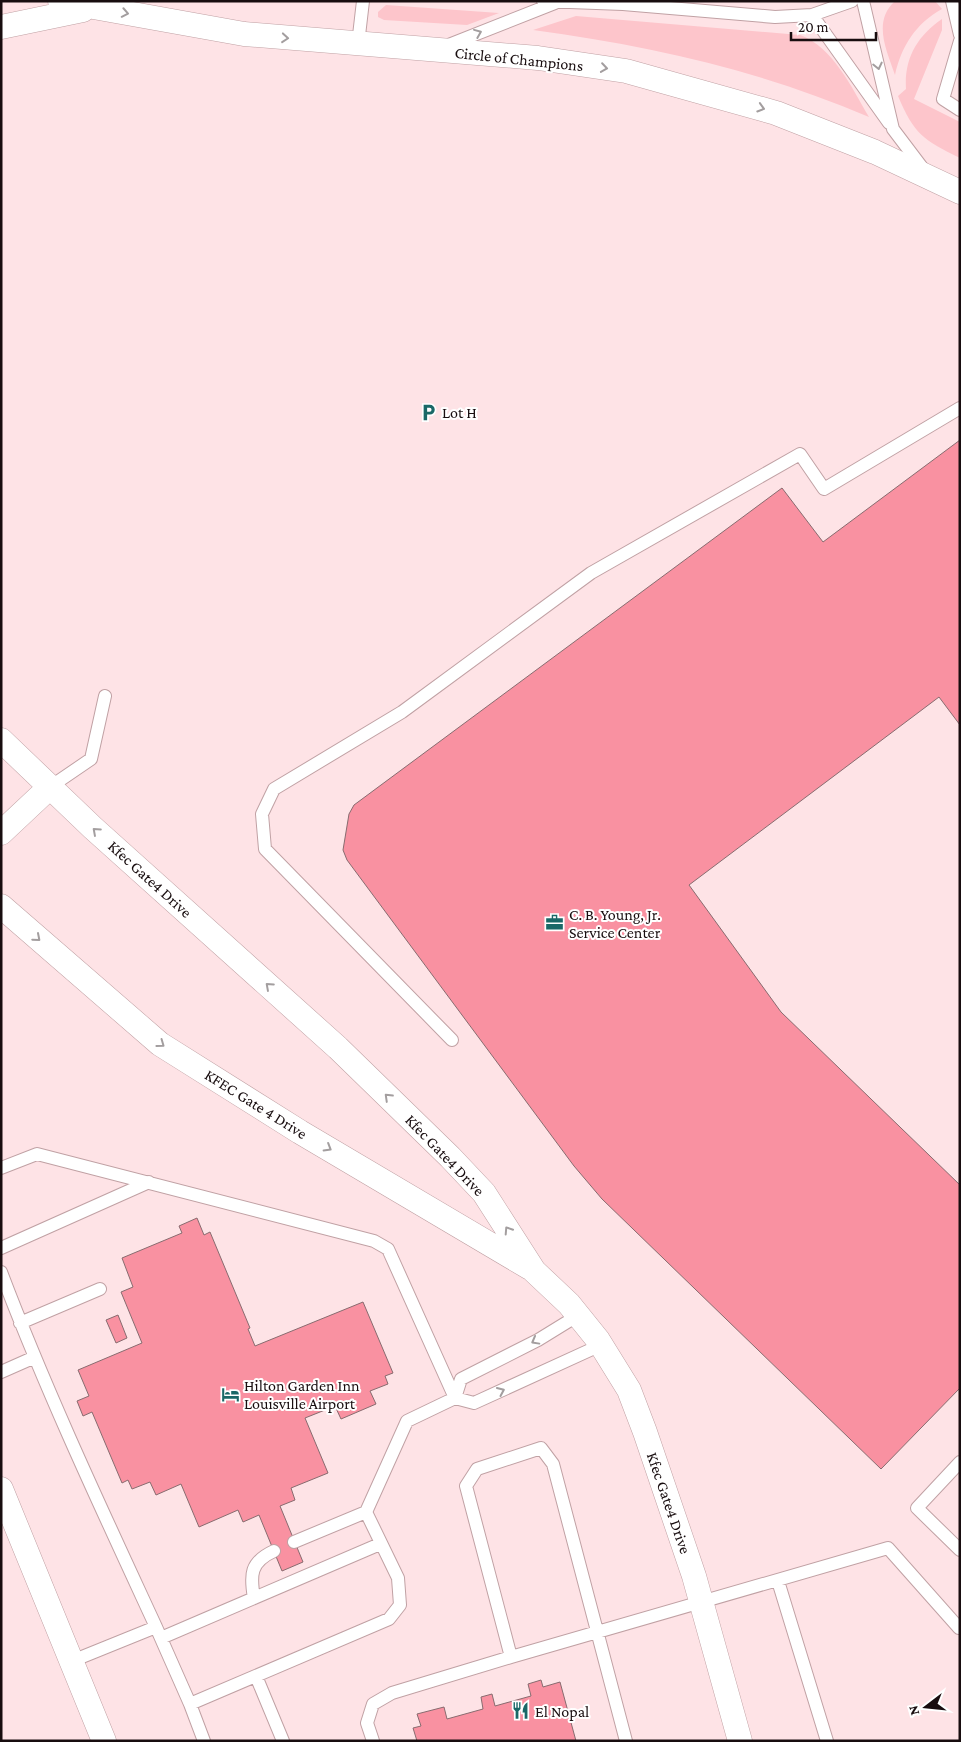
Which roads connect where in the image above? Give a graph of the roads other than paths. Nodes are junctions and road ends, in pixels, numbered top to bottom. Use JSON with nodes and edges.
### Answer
{"nodes":[{"id":1,"x":60,"y":1,"type":"edge"},
{"id":2,"x":363,"y":1,"type":"edge"},
{"id":3,"x":543,"y":1,"type":"edge"},
{"id":4,"x":852,"y":1,"type":"edge"},
{"id":5,"x":863,"y":1,"type":"edge"},
{"id":6,"x":952,"y":1,"type":"edge"},
{"id":7,"x":557,"y":2,"type":"edge"},
{"id":8,"x":96,"y":8,"type":"junction"},
{"id":9,"x":812,"y":16,"type":"junction"},
{"id":10,"x":1,"y":27,"type":"edge"},
{"id":11,"x":960,"y":35,"type":"edge"},
{"id":12,"x":960,"y":41,"type":"edge"},
{"id":13,"x":358,"y":44,"type":"junction"},
{"id":14,"x":432,"y":51,"type":"junction"},
{"id":15,"x":955,"y":76,"type":"edge"},
{"id":16,"x":960,"y":110,"type":"edge"},
{"id":17,"x":893,"y":129,"type":"junction"},
{"id":18,"x":928,"y":176,"type":"junction"},
{"id":19,"x":960,"y":192,"type":"edge"},
{"id":20,"x":960,"y":408,"type":"edge"},
{"id":21,"x":105,"y":696,"type":"dead end"},
{"id":22,"x":1,"y":740,"type":"edge"},
{"id":23,"x":50,"y":787,"type":"junction"},
{"id":24,"x":1,"y":833,"type":"edge"},
{"id":25,"x":1,"y":906,"type":"edge"},
{"id":26,"x":452,"y":1040,"type":"dead end"},
{"id":27,"x":1,"y":1168,"type":"edge"},
{"id":28,"x":149,"y":1182,"type":"junction"},
{"id":29,"x":1,"y":1248,"type":"edge"},
{"id":30,"x":534,"y":1271,"type":"junction"},
{"id":31,"x":1,"y":1272,"type":"edge"},
{"id":32,"x":100,"y":1289,"type":"dead end"},
{"id":33,"x":577,"y":1316,"type":"junction"},
{"id":34,"x":20,"y":1323,"type":"junction"},
{"id":35,"x":601,"y":1345,"type":"junction"},
{"id":36,"x":35,"y":1357,"type":"junction"},
{"id":37,"x":1,"y":1372,"type":"edge"},
{"id":38,"x":455,"y":1398,"type":"junction"},
{"id":39,"x":960,"y":1462,"type":"edge"},
{"id":40,"x":3,"y":1497,"type":"edge"},
{"id":41,"x":366,"y":1512,"type":"junction"},
{"id":42,"x":294,"y":1542,"type":"dead end"},
{"id":43,"x":380,"y":1544,"type":"junction"},
{"id":44,"x":960,"y":1550,"type":"edge"},
{"id":45,"x":274,"y":1551,"type":"dead end"},
{"id":46,"x":778,"y":1581,"type":"junction"},
{"id":47,"x":254,"y":1598,"type":"junction"},
{"id":48,"x":701,"y":1602,"type":"junction"},
{"id":49,"x":959,"y":1628,"type":"edge"},
{"id":50,"x":598,"y":1631,"type":"junction"},
{"id":51,"x":159,"y":1632,"type":"junction"},
{"id":52,"x":511,"y":1656,"type":"junction"},
{"id":53,"x":72,"y":1661,"type":"junction"},
{"id":54,"x":256,"y":1676,"type":"junction"},
{"id":55,"x":190,"y":1704,"type":"junction"},
{"id":56,"x":104,"y":1741,"type":"edge"},
{"id":57,"x":204,"y":1741,"type":"edge"},
{"id":58,"x":283,"y":1741,"type":"edge"},
{"id":59,"x":373,"y":1741,"type":"edge"},
{"id":60,"x":626,"y":1741,"type":"edge"},
{"id":61,"x":740,"y":1741,"type":"edge"},
{"id":62,"x":827,"y":1741,"type":"edge"}],
"edges":[{"from":1,"to":8,"type":"street","name":"Circle of Champions"},
{"from":2,"to":13,"type":"lane"},
{"from":3,"to":7,"type":"lane"},
{"from":4,"to":9,"type":"lane"},
{"from":5,"to":17,"type":"lane","one_way":true},
{"from":6,"to":11,"type":"lane"},
{"from":7,"to":9,"type":"lane"},
{"from":14,"to":7,"type":"lane","one_way":true},
{"from":8,"to":10,"type":"street"},
{"from":8,"to":13,"type":"street","name":"Circle of Champions","one_way":true},
{"from":9,"to":17,"type":"lane"},
{"from":12,"to":15,"type":"lane"},
{"from":13,"to":14,"type":"street","name":"Circle of Champions"},
{"from":14,"to":18,"type":"street","name":"Circle of Champions","one_way":true},
{"from":15,"to":16,"type":"lane"},
{"from":17,"to":18,"type":"lane"},
{"from":18,"to":19,"type":"street","name":"Circle of Champions"},
{"from":20,"to":26,"type":"lane"},
{"from":21,"to":23,"type":"lane"},
{"from":22,"to":23,"type":"street","name":"Kfec Gate4 Drive"},
{"from":23,"to":24,"type":"street"},
{"from":30,"to":23,"type":"street","name":"Kfec Gate4 Drive","one_way":true},
{"from":25,"to":30,"type":"street","name":"KFEC Gate 4 Drive","one_way":true},
{"from":27,"to":28,"type":"lane"},
{"from":28,"to":29,"type":"lane"},
{"from":28,"to":38,"type":"lane"},
{"from":30,"to":33,"type":"street","name":"Kfec Gate4 Drive"},
{"from":31,"to":34,"type":"lane"},
{"from":32,"to":34,"type":"lane"},
{"from":33,"to":35,"type":"street","name":"Kfec Gate4 Drive"},
{"from":33,"to":38,"type":"lane","one_way":true},
{"from":34,"to":36,"type":"lane"},
{"from":38,"to":35,"type":"lane","one_way":true},
{"from":35,"to":48,"type":"street","name":"Kfec Gate4 Drive"},
{"from":36,"to":37,"type":"lane"},
{"from":36,"to":51,"type":"lane"},
{"from":38,"to":41,"type":"lane"},
{"from":39,"to":44,"type":"lane"},
{"from":40,"to":53,"type":"street"},
{"from":41,"to":42,"type":"lane"},
{"from":41,"to":43,"type":"lane"},
{"from":43,"to":47,"type":"lane"},
{"from":43,"to":54,"type":"lane"},
{"from":45,"to":47,"type":"lane"},
{"from":46,"to":48,"type":"lane"},
{"from":46,"to":49,"type":"lane"},
{"from":46,"to":62,"type":"lane"},
{"from":47,"to":51,"type":"lane"},
{"from":48,"to":50,"type":"lane"},
{"from":48,"to":61,"type":"street","name":"Kfec Gate4 Drive"},
{"from":50,"to":52,"type":"lane"},
{"from":50,"to":52,"type":"lane"},
{"from":50,"to":60,"type":"lane"},
{"from":51,"to":53,"type":"lane"},
{"from":51,"to":55,"type":"lane"},
{"from":52,"to":59,"type":"lane"},
{"from":53,"to":56,"type":"street"},
{"from":54,"to":55,"type":"lane"},
{"from":54,"to":58,"type":"lane"},
{"from":55,"to":57,"type":"lane"}]}
